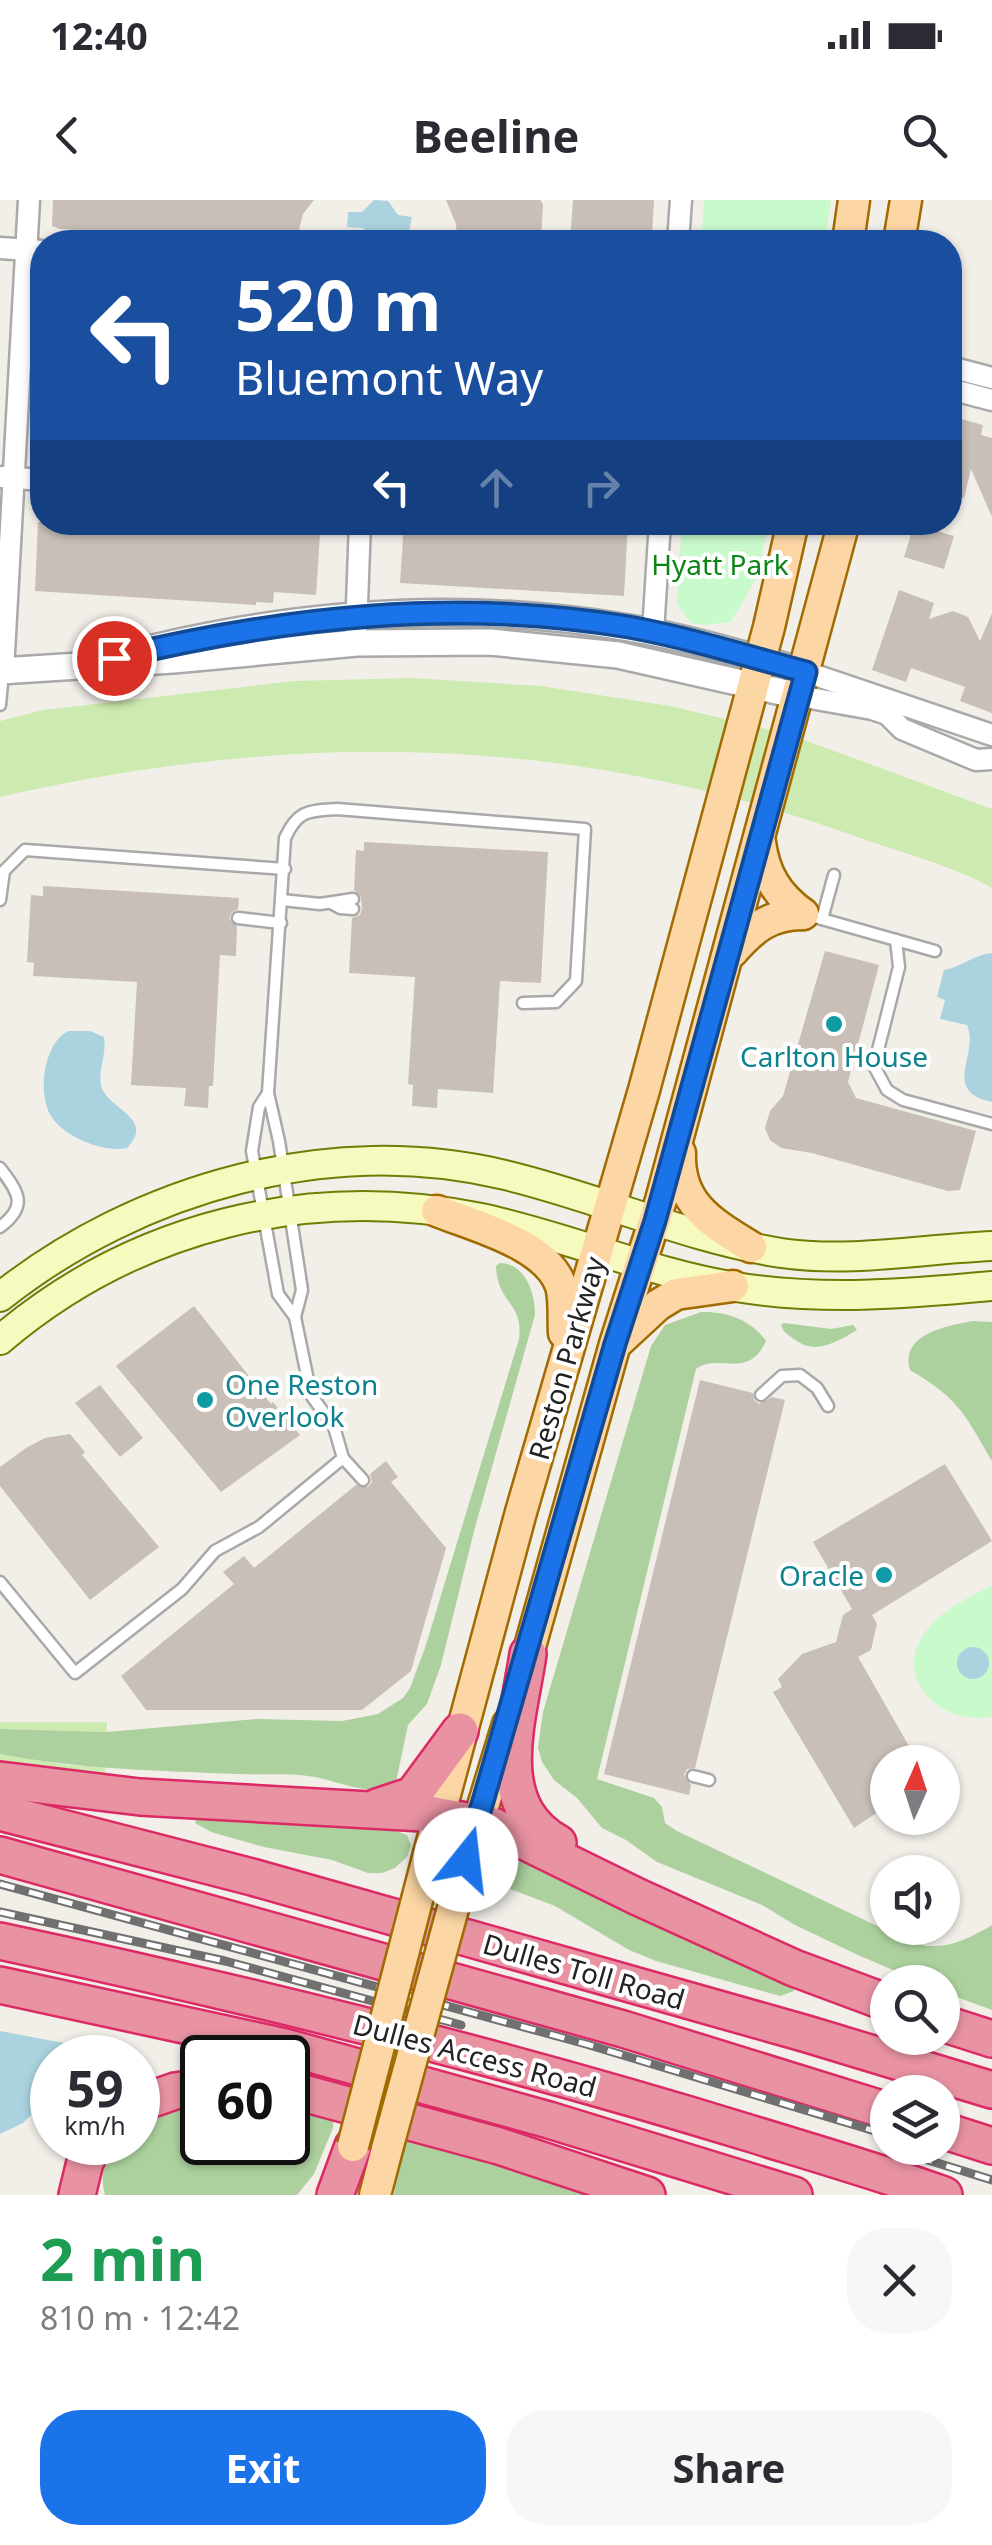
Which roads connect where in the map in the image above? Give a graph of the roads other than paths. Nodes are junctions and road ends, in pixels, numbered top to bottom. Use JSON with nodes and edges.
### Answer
{"nodes":[{"id":1,"x":29,"y":200,"type":"edge"},
{"id":2,"x":681,"y":200,"type":"edge"},
{"id":3,"x":854,"y":200,"type":"edge"},
{"id":4,"x":906,"y":200,"type":"edge"},
{"id":5,"x":32,"y":230,"type":"edge"},
{"id":6,"x":679,"y":230,"type":"edge"},
{"id":7,"x":850,"y":230,"type":"edge"},
{"id":8,"x":901,"y":230,"type":"edge"},
{"id":9,"x":0,"y":248,"type":"edge"},
{"id":10,"x":30,"y":250,"type":"edge"},
{"id":11,"x":30,"y":284,"type":"edge"},
{"id":12,"x":962,"y":370,"type":"edge"},
{"id":13,"x":992,"y":378,"type":"edge"},
{"id":14,"x":962,"y":392,"type":"edge"},
{"id":15,"x":992,"y":400,"type":"edge"},
{"id":16,"x":7,"y":478,"type":"edge"},
{"id":17,"x":359,"y":535,"type":"edge"},
{"id":18,"x":659,"y":535,"type":"edge"},
{"id":19,"x":791,"y":535,"type":"edge"},
{"id":20,"x":841,"y":535,"type":"edge"},
{"id":21,"x":355,"y":616,"type":"junction"},
{"id":22,"x":653,"y":632,"type":"junction"},
{"id":23,"x":356,"y":643,"type":"junction"},
{"id":24,"x":85,"y":665,"type":"junction"},
{"id":25,"x":1,"y":671,"type":"edge"},
{"id":26,"x":757,"y":672,"type":"junction"},
{"id":27,"x":802,"y":684,"type":"junction"},
{"id":28,"x":0,"y":705,"type":"edge"},
{"id":29,"x":899,"y":712,"type":"junction"},
{"id":30,"x":992,"y":735,"type":"edge"},
{"id":31,"x":992,"y":759,"type":"edge"},
{"id":32,"x":762,"y":833,"type":"junction"},
{"id":33,"x":284,"y":869,"type":"junction"},
{"id":34,"x":834,"y":875,"type":"dead end"},
{"id":35,"x":0,"y":900,"type":"edge"},
{"id":36,"x":282,"y":900,"type":"junction"},
{"id":37,"x":353,"y":904,"type":"dead end"},
{"id":38,"x":813,"y":917,"type":"junction"},
{"id":39,"x":238,"y":918,"type":"dead end"},
{"id":40,"x":281,"y":923,"type":"junction"},
{"id":41,"x":896,"y":940,"type":"junction"},
{"id":42,"x":935,"y":950,"type":"dead end"},
{"id":43,"x":727,"y":958,"type":"junction"},
{"id":44,"x":523,"y":1003,"type":"dead end"},
{"id":45,"x":268,"y":1092,"type":"junction"},
{"id":46,"x":992,"y":1124,"type":"edge"},
{"id":47,"x":680,"y":1130,"type":"junction"},
{"id":48,"x":283,"y":1167,"type":"junction"},
{"id":49,"x":0,"y":1168,"type":"edge"},
{"id":50,"x":256,"y":1175,"type":"junction"},
{"id":51,"x":609,"y":1206,"type":"junction"},
{"id":52,"x":436,"y":1212,"type":"junction"},
{"id":53,"x":276,"y":1214,"type":"junction"},
{"id":54,"x":655,"y":1221,"type":"junction"},
{"id":55,"x":0,"y":1227,"type":"edge"},
{"id":56,"x":990,"y":1242,"type":"edge"},
{"id":57,"x":751,"y":1247,"type":"junction"},
{"id":58,"x":597,"y":1249,"type":"junction"},
{"id":59,"x":641,"y":1262,"type":"junction"},
{"id":60,"x":733,"y":1286,"type":"junction"},
{"id":61,"x":992,"y":1286,"type":"edge"},
{"id":62,"x":0,"y":1297,"type":"edge"},
{"id":63,"x":295,"y":1317,"type":"junction"},
{"id":64,"x":0,"y":1340,"type":"edge"},
{"id":65,"x":615,"y":1344,"type":"junction"},
{"id":66,"x":565,"y":1364,"type":"junction"},
{"id":67,"x":761,"y":1395,"type":"dead end"},
{"id":68,"x":828,"y":1406,"type":"dead end"},
{"id":69,"x":343,"y":1458,"type":"junction"},
{"id":70,"x":363,"y":1480,"type":"dead end"},
{"id":71,"x":0,"y":1582,"type":"edge"},
{"id":72,"x":528,"y":1654,"type":"junction"},
{"id":73,"x":460,"y":1731,"type":"junction"},
{"id":74,"x":693,"y":1776,"type":"dead end"},
{"id":75,"x":0,"y":1780,"type":"edge"},
{"id":76,"x":710,"y":1780,"type":"dead end"},
{"id":77,"x":362,"y":1811,"type":"junction"},
{"id":78,"x":0,"y":1812,"type":"edge"},
{"id":79,"x":440,"y":1816,"type":"junction"},
{"id":80,"x":477,"y":1822,"type":"junction"},
{"id":81,"x":0,"y":1855,"type":"edge"},
{"id":82,"x":702,"y":1925,"type":"junction"},
{"id":83,"x":0,"y":1940,"type":"edge"},
{"id":84,"x":0,"y":1985,"type":"edge"},
{"id":85,"x":870,"y":1997,"type":"edge"},
{"id":86,"x":960,"y":2029,"type":"edge"},
{"id":87,"x":992,"y":2039,"type":"edge"},
{"id":88,"x":992,"y":2090,"type":"edge"},
{"id":89,"x":310,"y":2095,"type":"edge"},
{"id":90,"x":870,"y":2106,"type":"edge"},
{"id":91,"x":960,"y":2136,"type":"edge"},
{"id":92,"x":992,"y":2146,"type":"edge"},
{"id":93,"x":370,"y":2148,"type":"junction"},
{"id":94,"x":83,"y":2165,"type":"edge"},
{"id":95,"x":77,"y":2195,"type":"edge"},
{"id":96,"x":338,"y":2195,"type":"edge"},
{"id":97,"x":375,"y":2195,"type":"edge"},
{"id":98,"x":647,"y":2195,"type":"edge"},
{"id":99,"x":794,"y":2195,"type":"edge"},
{"id":100,"x":944,"y":2195,"type":"edge"}],
"edges":[{"from":1,"to":5,"type":"street"},
{"from":2,"to":6,"type":"street"},
{"from":3,"to":7,"type":"main road"},
{"from":4,"to":8,"type":"main road"},
{"from":9,"to":10,"type":"street"},
{"from":11,"to":16,"type":"street"},
{"from":12,"to":13,"type":"street"},
{"from":14,"to":15,"type":"street"},
{"from":16,"to":25,"type":"street"},
{"from":17,"to":21,"type":"street"},
{"from":18,"to":22,"type":"street"},
{"from":19,"to":26,"type":"main road","name":"Reston Parkway"},
{"from":20,"to":27,"type":"main road","name":"Reston Parkway"},
{"from":21,"to":22,"type":"street"},
{"from":21,"to":23,"type":"street"},
{"from":21,"to":24,"type":"street"},
{"from":22,"to":26,"type":"street"},
{"from":23,"to":24,"type":"street"},
{"from":23,"to":26,"type":"street"},
{"from":24,"to":25,"type":"street"},
{"from":25,"to":28,"type":"lane"},
{"from":26,"to":27,"type":"street"},
{"from":26,"to":51,"type":"main road","name":"Reston Parkway"},
{"from":27,"to":29,"type":"street"},
{"from":27,"to":32,"type":"main road","name":"Reston Parkway"},
{"from":29,"to":30,"type":"street"},
{"from":29,"to":31,"type":"street"},
{"from":32,"to":38,"type":"main road"},
{"from":32,"to":43,"type":"main road","name":"Reston Parkway"},
{"from":33,"to":35,"type":"lane"},
{"from":33,"to":36,"type":"lane"},
{"from":33,"to":44,"type":"lane"},
{"from":34,"to":38,"type":"lane"},
{"from":36,"to":37,"type":"lane"},
{"from":36,"to":40,"type":"lane"},
{"from":38,"to":41,"type":"lane"},
{"from":38,"to":43,"type":"main road"},
{"from":39,"to":40,"type":"lane"},
{"from":40,"to":45,"type":"lane"},
{"from":41,"to":42,"type":"lane"},
{"from":41,"to":46,"type":"lane"},
{"from":43,"to":47,"type":"main road","name":"Reston Parkway"},
{"from":45,"to":48,"type":"lane"},
{"from":45,"to":50,"type":"lane"},
{"from":47,"to":54,"type":"main road","name":"Reston Parkway"},
{"from":47,"to":57,"type":"main road"},
{"from":48,"to":50,"type":"main road"},
{"from":48,"to":51,"type":"main road"},
{"from":48,"to":53,"type":"lane"},
{"from":49,"to":55,"type":"lane"},
{"from":50,"to":53,"type":"lane"},
{"from":50,"to":62,"type":"main road"},
{"from":51,"to":54,"type":"main road"},
{"from":51,"to":58,"type":"main road","name":"Reston Parkway"},
{"from":52,"to":53,"type":"main road"},
{"from":52,"to":58,"type":"main road"},
{"from":52,"to":66,"type":"main road"},
{"from":53,"to":63,"type":"lane"},
{"from":53,"to":63,"type":"lane"},
{"from":53,"to":64,"type":"main road"},
{"from":54,"to":57,"type":"main road"},
{"from":54,"to":59,"type":"main road","name":"Reston Parkway"},
{"from":56,"to":57,"type":"main road"},
{"from":58,"to":59,"type":"main road"},
{"from":58,"to":66,"type":"main road","name":"Reston Parkway"},
{"from":59,"to":60,"type":"main road"},
{"from":59,"to":65,"type":"main road","name":"Reston Parkway"},
{"from":60,"to":61,"type":"main road"},
{"from":60,"to":65,"type":"main road"},
{"from":63,"to":69,"type":"lane"},
{"from":65,"to":72,"type":"main road","name":"Reston Parkway"},
{"from":66,"to":73,"type":"main road","name":"Reston Parkway"},
{"from":67,"to":68,"type":"lane"},
{"from":69,"to":70,"type":"lane"},
{"from":69,"to":71,"type":"lane"},
{"from":72,"to":80,"type":"main road","name":"Reston Parkway"},
{"from":72,"to":82,"type":"highway"},
{"from":73,"to":77,"type":"highway"},
{"from":73,"to":79,"type":"main road","name":"Reston Parkway"},
{"from":74,"to":76,"type":"lane"},
{"from":75,"to":77,"type":"highway"},
{"from":77,"to":79,"type":"highway"},
{"from":78,"to":88,"type":"highway","name":"Dulles Toll Road"},
{"from":79,"to":80,"type":"highway"},
{"from":79,"to":93,"type":"main road","name":"Reston Parkway","bridge":true},
{"from":80,"to":82,"type":"highway"},
{"from":80,"to":93,"type":"main road","name":"Reston Parkway","bridge":true},
{"from":81,"to":90,"type":"highway"},
{"from":82,"to":85,"type":"highway"},
{"from":83,"to":100,"type":"highway","name":"Dulles Access Road"},
{"from":84,"to":99,"type":"highway"},
{"from":86,"to":87,"type":"highway"},
{"from":89,"to":98,"type":"highway"},
{"from":91,"to":92,"type":"highway"},
{"from":93,"to":96,"type":"highway"},
{"from":93,"to":97,"type":"main road","name":"Reston Parkway"},
{"from":94,"to":95,"type":"highway"}]}
